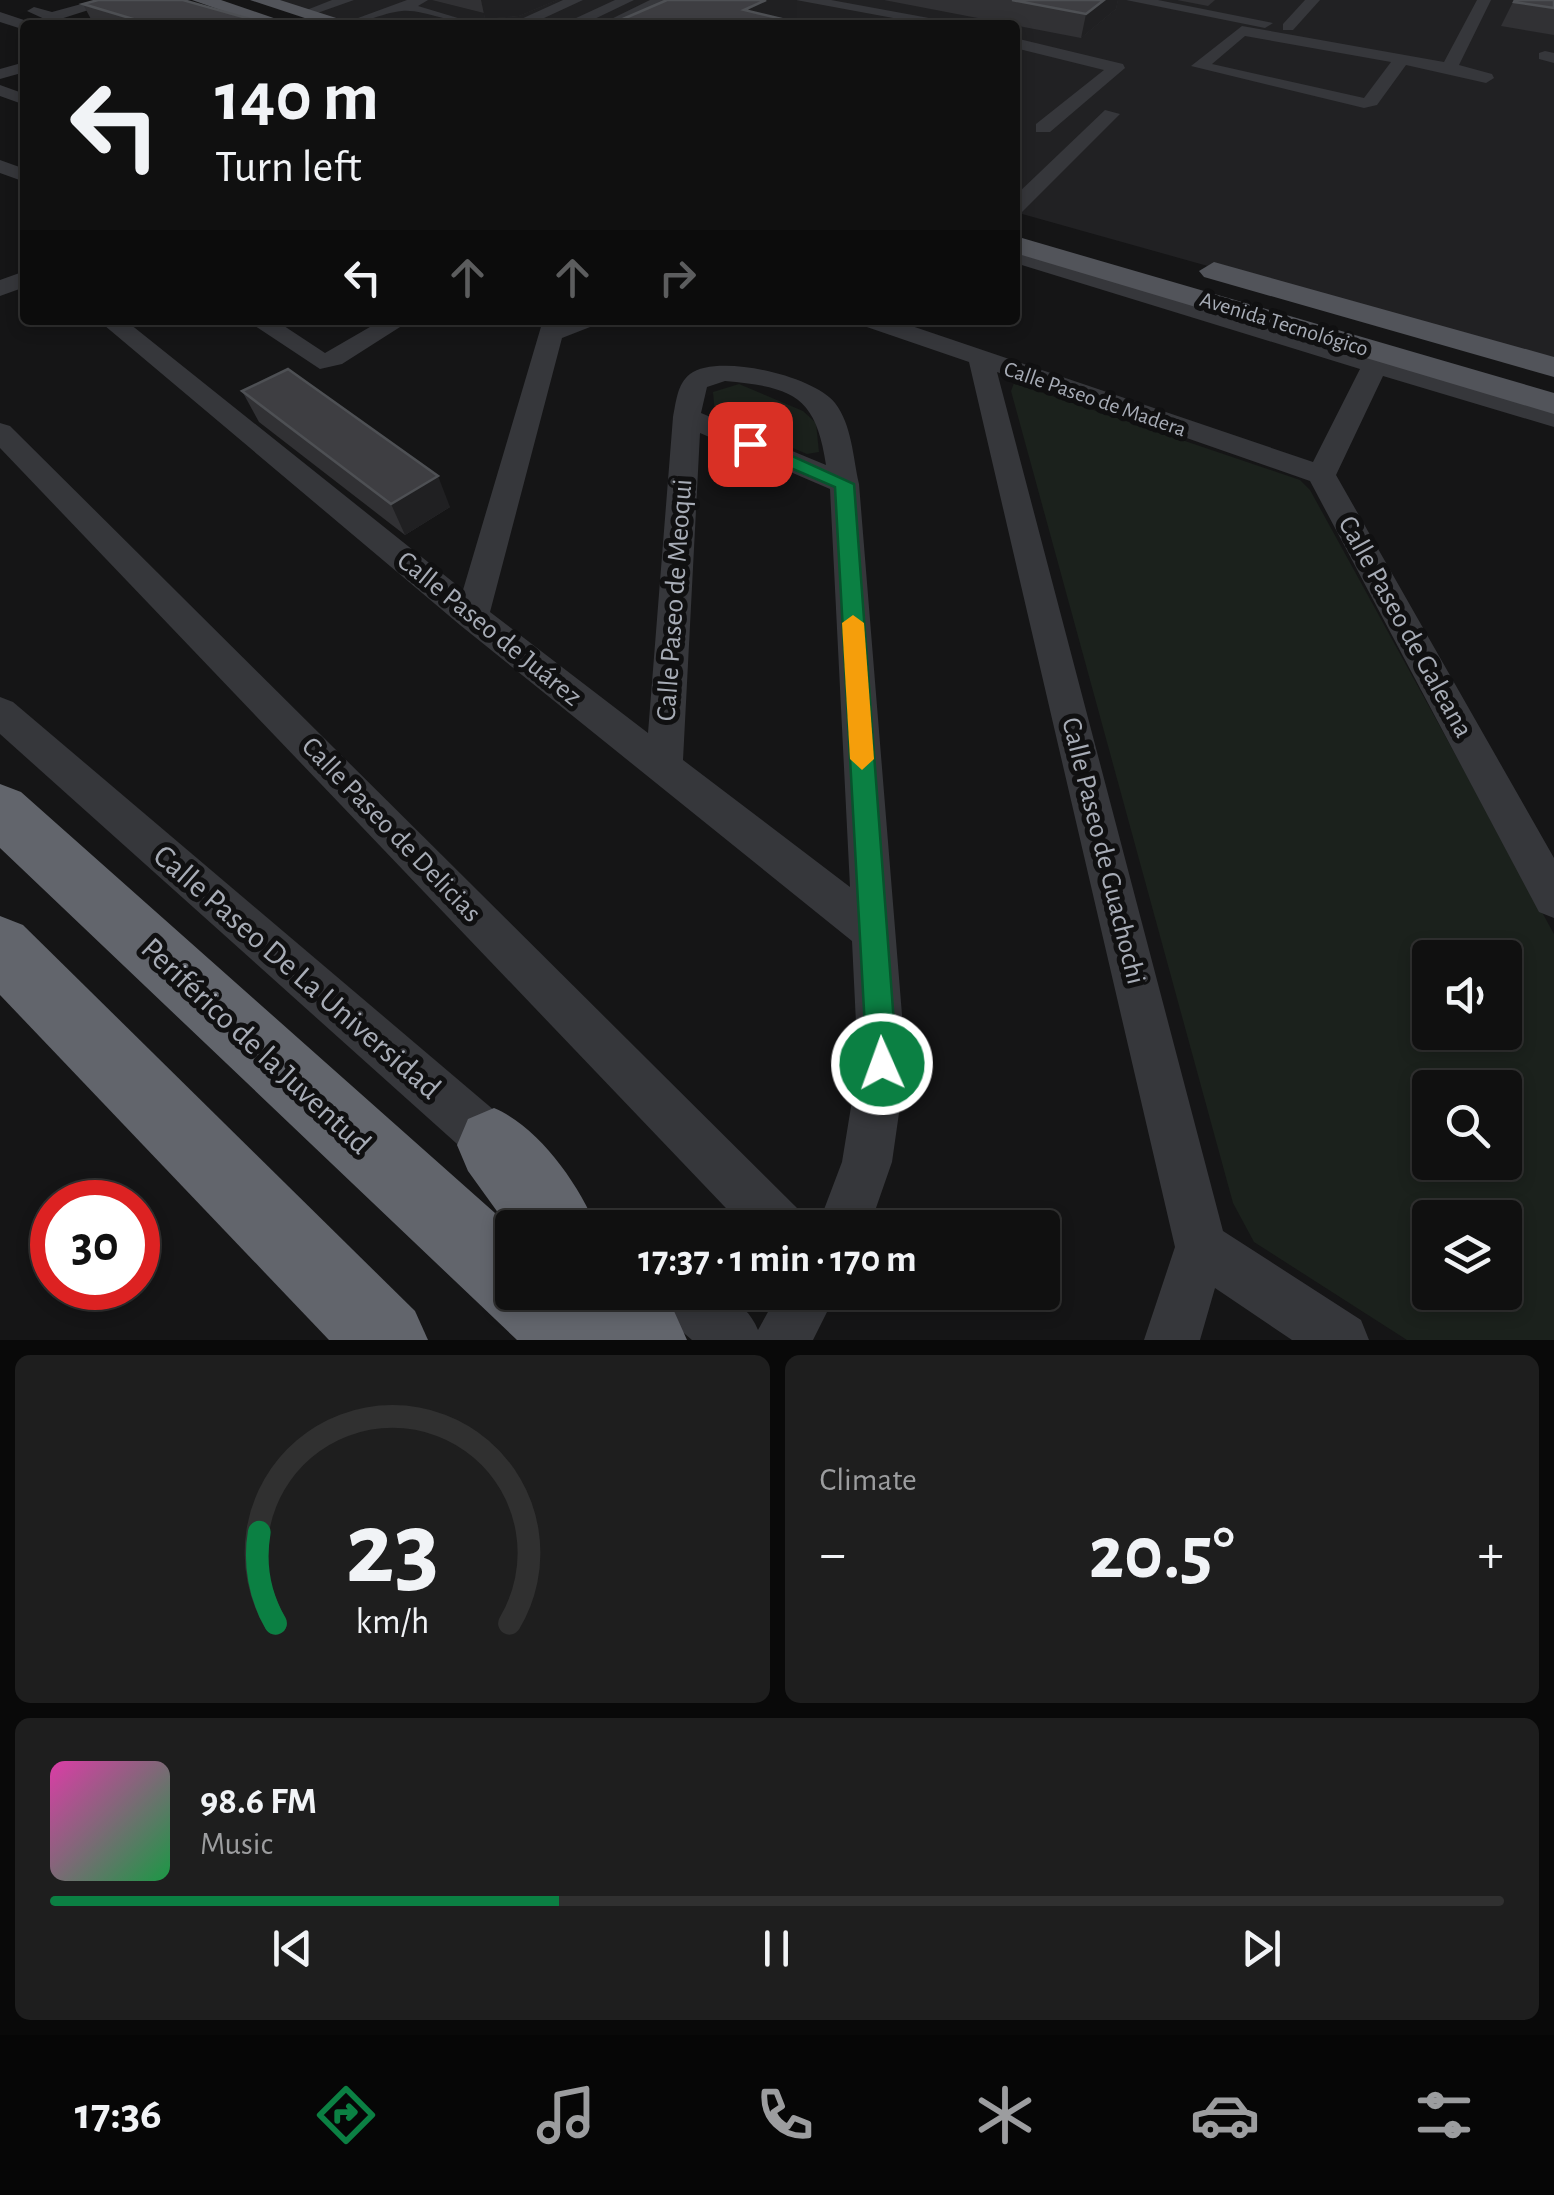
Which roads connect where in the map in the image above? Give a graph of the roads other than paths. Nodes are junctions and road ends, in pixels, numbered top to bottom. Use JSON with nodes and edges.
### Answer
{"nodes":[{"id":1,"x":263,"y":0,"type":"edge"},
{"id":2,"x":347,"y":0,"type":"edge"},
{"id":3,"x":420,"y":0,"type":"edge"},
{"id":4,"x":576,"y":0,"type":"edge"},
{"id":5,"x":627,"y":0,"type":"edge"},
{"id":6,"x":662,"y":0,"type":"edge"},
{"id":7,"x":1133,"y":0,"type":"edge"},
{"id":8,"x":1314,"y":0,"type":"edge"},
{"id":9,"x":1484,"y":0,"type":"edge"},
{"id":10,"x":192,"y":3,"type":"edge"},
{"id":11,"x":399,"y":3,"type":"edge"},
{"id":12,"x":797,"y":4,"type":"edge"},
{"id":13,"x":1172,"y":4,"type":"edge"},
{"id":14,"x":1265,"y":7,"type":"dead end"},
{"id":15,"x":116,"y":8,"type":"edge"},
{"id":16,"x":306,"y":13,"type":"junction"},
{"id":17,"x":1,"y":18,"type":"edge"},
{"id":18,"x":30,"y":18,"type":"edge"},
{"id":19,"x":235,"y":20,"type":"edge"},
{"id":20,"x":263,"y":20,"type":"edge"},
{"id":21,"x":330,"y":20,"type":"edge"},
{"id":22,"x":361,"y":20,"type":"edge"},
{"id":23,"x":456,"y":20,"type":"edge"},
{"id":24,"x":528,"y":20,"type":"edge"},
{"id":25,"x":581,"y":20,"type":"edge"},
{"id":26,"x":617,"y":20,"type":"edge"},
{"id":27,"x":823,"y":20,"type":"edge"},
{"id":28,"x":920,"y":20,"type":"edge"},
{"id":29,"x":1290,"y":25,"type":"junction"},
{"id":30,"x":1020,"y":41,"type":"edge"},
{"id":31,"x":1020,"y":41,"type":"edge"},
{"id":32,"x":1124,"y":58,"type":"dead end"},
{"id":33,"x":1450,"y":63,"type":"junction"},
{"id":34,"x":1390,"y":75,"type":"junction"},
{"id":35,"x":1486,"y":78,"type":"dead end"},
{"id":36,"x":1111,"y":114,"type":"dead end"},
{"id":37,"x":1043,"y":128,"type":"dead end"},
{"id":38,"x":1020,"y":172,"type":"edge"},
{"id":39,"x":1044,"y":179,"type":"junction"},
{"id":40,"x":1020,"y":205,"type":"edge"},
{"id":41,"x":1020,"y":213,"type":"edge"},
{"id":42,"x":1020,"y":246,"type":"edge"},
{"id":43,"x":1145,"y":251,"type":"dead end"},
{"id":44,"x":1020,"y":257,"type":"edge"},
{"id":45,"x":1182,"y":262,"type":"dead end"},
{"id":46,"x":116,"y":325,"type":"edge"},
{"id":47,"x":266,"y":325,"type":"edge"},
{"id":48,"x":391,"y":325,"type":"edge"},
{"id":49,"x":884,"y":325,"type":"edge"},
{"id":50,"x":552,"y":327,"type":"edge"},
{"id":51,"x":1378,"y":359,"type":"junction"},
{"id":52,"x":982,"y":361,"type":"junction"},
{"id":53,"x":1554,"y":368,"type":"edge"},
{"id":54,"x":1554,"y":404,"type":"edge"},
{"id":55,"x":688,"y":417,"type":"junction"},
{"id":56,"x":1554,"y":420,"type":"edge"},
{"id":57,"x":0,"y":432,"type":"edge"},
{"id":58,"x":1321,"y":475,"type":"junction"},
{"id":59,"x":844,"y":484,"type":"junction"},
{"id":60,"x":472,"y":616,"type":"junction"},
{"id":61,"x":0,"y":712,"type":"edge"},
{"id":62,"x":664,"y":768,"type":"junction"},
{"id":63,"x":0,"y":810,"type":"edge"},
{"id":64,"x":1554,"y":898,"type":"edge"},
{"id":65,"x":873,"y":932,"type":"junction"},
{"id":66,"x":0,"y":948,"type":"edge"},
{"id":67,"x":494,"y":1144,"type":"junction"},
{"id":68,"x":544,"y":1210,"type":"edge"},
{"id":69,"x":575,"y":1210,"type":"edge"},
{"id":70,"x":763,"y":1210,"type":"edge"},
{"id":71,"x":850,"y":1210,"type":"edge"},
{"id":72,"x":1200,"y":1247,"type":"junction"},
{"id":73,"x":495,"y":1265,"type":"edge"},
{"id":74,"x":544,"y":1310,"type":"edge"},
{"id":75,"x":622,"y":1310,"type":"edge"},
{"id":76,"x":699,"y":1310,"type":"edge"},
{"id":77,"x":800,"y":1310,"type":"edge"},
{"id":78,"x":386,"y":1340,"type":"edge"},
{"id":79,"x":576,"y":1340,"type":"edge"},
{"id":80,"x":645,"y":1340,"type":"edge"},
{"id":81,"x":736,"y":1340,"type":"edge"},
{"id":82,"x":782,"y":1340,"type":"edge"},
{"id":83,"x":1172,"y":1340,"type":"edge"},
{"id":84,"x":1341,"y":1340,"type":"edge"}],
"edges":[{"from":1,"to":16,"type":"main road"},
{"from":2,"to":16,"type":"street"},
{"from":3,"to":11,"type":"street"},
{"from":4,"to":24,"type":"street"},
{"from":5,"to":25,"type":"street"},
{"from":6,"to":26,"type":"street"},
{"from":7,"to":13,"type":"street"},
{"from":8,"to":29,"type":"street"},
{"from":9,"to":33,"type":"street"},
{"from":10,"to":19,"type":"street"},
{"from":10,"to":20,"type":"main road"},
{"from":11,"to":22,"type":"street"},
{"from":11,"to":23,"type":"street"},
{"from":12,"to":27,"type":"street"},
{"from":12,"to":28,"type":"street"},
{"from":13,"to":29,"type":"street"},
{"from":14,"to":29,"type":"street"},
{"from":15,"to":18,"type":"street"},
{"from":16,"to":21,"type":"main road"},
{"from":17,"to":18,"type":"street"},
{"from":29,"to":33,"type":"street"},
{"from":30,"to":32,"type":"street"},
{"from":31,"to":37,"type":"street"},
{"from":33,"to":34,"type":"street"},
{"from":33,"to":35,"type":"street"},
{"from":34,"to":34,"type":"street"},
{"from":36,"to":39,"type":"street"},
{"from":38,"to":39,"type":"street"},
{"from":39,"to":40,"type":"street"},
{"from":41,"to":43,"type":"main road"},
{"from":42,"to":51,"type":"main road","name":"Avenida Tecnológico"},
{"from":44,"to":51,"type":"street"},
{"from":45,"to":53,"type":"main road","name":"Avenida Tecnológico"},
{"from":46,"to":60,"type":"street","name":"Calle Paseo de Juárez"},
{"from":47,"to":48,"type":"street"},
{"from":49,"to":52,"type":"street","name":"Calle Paseo de Madera"},
{"from":50,"to":60,"type":"street"},
{"from":51,"to":54,"type":"main road","name":"Avenida Tecnológico"},
{"from":51,"to":56,"type":"street"},
{"from":51,"to":58,"type":"street"},
{"from":52,"to":58,"type":"street","name":"Calle Paseo de Madera"},
{"from":52,"to":72,"type":"street","name":"Calle Paseo de Guachochi"},
{"from":55,"to":59,"type":"street"},
{"from":55,"to":59,"type":"street","name":"Calle Paseo de Meoqui"},
{"from":55,"to":62,"type":"street","name":"Calle Paseo de Meoqui"},
{"from":57,"to":70,"type":"street","name":"Calle Paseo de Delicias"},
{"from":58,"to":64,"type":"street","name":"Calle Paseo de Galeana"},
{"from":59,"to":65,"type":"street","name":"Calle Paseo de Meoqui"},
{"from":60,"to":62,"type":"street","name":"Calle Paseo de Juárez"},
{"from":61,"to":67,"type":"street","name":"Calle Paseo De La Universidad"},
{"from":62,"to":65,"type":"street","name":"Calle Paseo de Juárez"},
{"from":63,"to":73,"type":"highway","name":"Periférico de la Juventud"},
{"from":65,"to":71,"type":"street","name":"Calle Paseo de Meoqui"},
{"from":66,"to":78,"type":"highway"},
{"from":67,"to":68,"type":"highway"},
{"from":67,"to":69,"type":"street","name":"Calle Paseo De La Universidad"},
{"from":72,"to":83,"type":"street"},
{"from":72,"to":84,"type":"street"},
{"from":74,"to":79,"type":"highway"},
{"from":75,"to":80,"type":"highway"},
{"from":76,"to":81,"type":"street"},
{"from":77,"to":82,"type":"street"}]}
